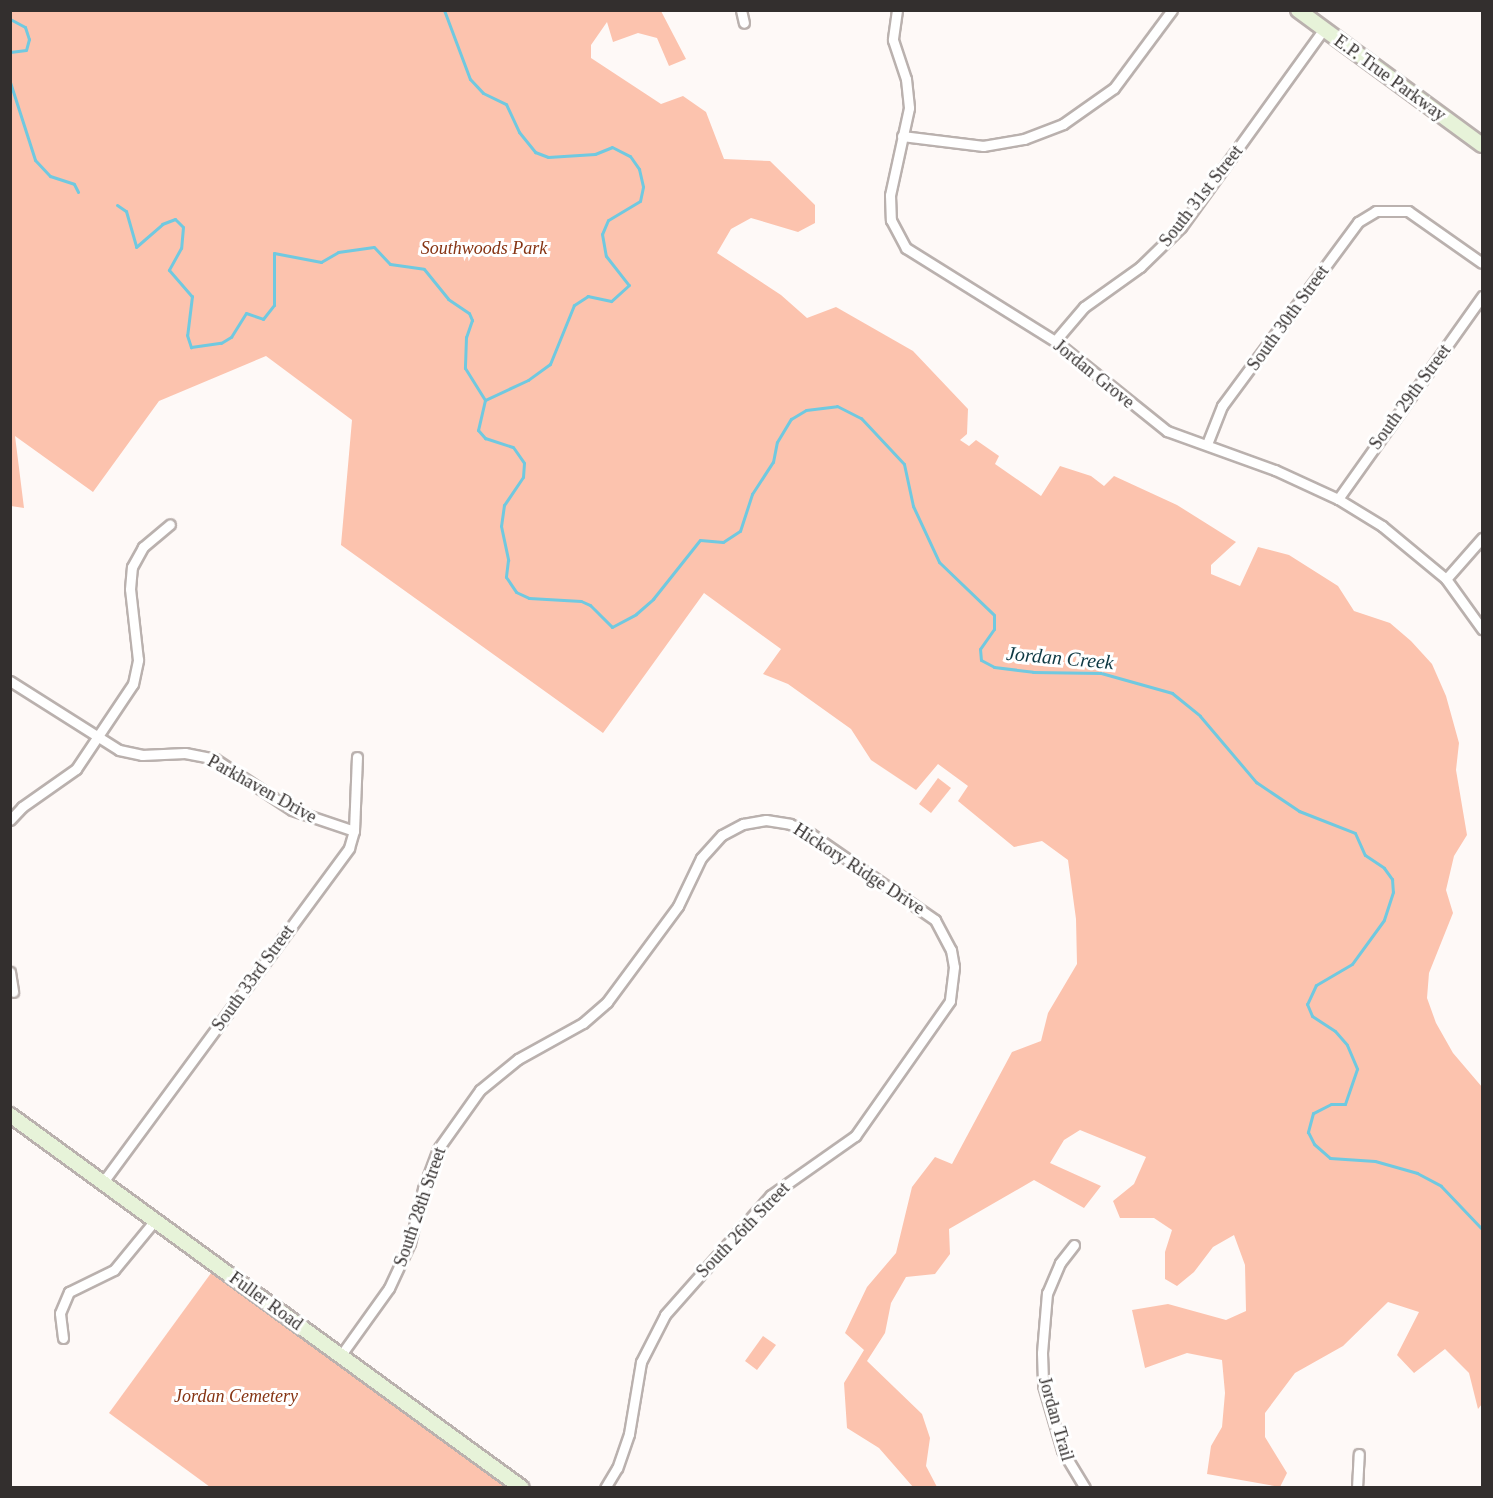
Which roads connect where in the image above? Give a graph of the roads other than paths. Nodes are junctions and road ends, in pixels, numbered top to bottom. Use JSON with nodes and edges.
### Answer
{"nodes":[{"id":1,"x":741,"y":10,"type":"edge"},
{"id":2,"x":897,"y":10,"type":"edge"},
{"id":3,"x":1172,"y":10,"type":"edge"},
{"id":4,"x":1298,"y":10,"type":"edge"},
{"id":5,"x":744,"y":23,"type":"dead end"},
{"id":6,"x":1324,"y":29,"type":"junction"},
{"id":7,"x":902,"y":136,"type":"junction"},
{"id":8,"x":1482,"y":145,"type":"edge"},
{"id":9,"x":1482,"y":263,"type":"edge"},
{"id":10,"x":1482,"y":296,"type":"edge"},
{"id":11,"x":1055,"y":341,"type":"junction"},
{"id":12,"x":1207,"y":444,"type":"junction"},
{"id":13,"x":1338,"y":499,"type":"junction"},
{"id":14,"x":170,"y":524,"type":"dead end"},
{"id":15,"x":1482,"y":538,"type":"edge"},
{"id":16,"x":1446,"y":579,"type":"junction"},
{"id":17,"x":1482,"y":629,"type":"edge"},
{"id":18,"x":10,"y":681,"type":"edge"},
{"id":19,"x":98,"y":737,"type":"junction"},
{"id":20,"x":357,"y":757,"type":"dead end"},
{"id":21,"x":10,"y":820,"type":"edge"},
{"id":22,"x":354,"y":831,"type":"junction"},
{"id":23,"x":722,"y":835,"type":"joint"},
{"id":24,"x":10,"y":972,"type":"edge"},
{"id":25,"x":954,"y":978,"type":"joint"},
{"id":26,"x":13,"y":992,"type":"dead end"},
{"id":27,"x":10,"y":1115,"type":"edge"},
{"id":28,"x":103,"y":1182,"type":"junction"},
{"id":29,"x":155,"y":1220,"type":"junction"},
{"id":30,"x":1074,"y":1245,"type":"dead end"},
{"id":31,"x":63,"y":1338,"type":"dead end"},
{"id":32,"x":341,"y":1355,"type":"junction"},
{"id":33,"x":1359,"y":1454,"type":"dead end"},
{"id":34,"x":522,"y":1488,"type":"edge"},
{"id":35,"x":606,"y":1488,"type":"edge"},
{"id":36,"x":1085,"y":1488,"type":"edge"},
{"id":37,"x":1357,"y":1488,"type":"edge"}],
"edges":[{"from":1,"to":5,"type":"street"},
{"from":2,"to":7,"type":"street","name":"Jordan Grove"},
{"from":3,"to":7,"type":"street"},
{"from":4,"to":6,"type":"street","name":"E.P. True Parkway"},
{"from":6,"to":8,"type":"street","name":"E.P. True Parkway"},
{"from":6,"to":11,"type":"street","name":"South 31st Street"},
{"from":7,"to":11,"type":"street","name":"Jordan Grove"},
{"from":9,"to":12,"type":"street","name":"South 30th Street"},
{"from":10,"to":13,"type":"street","name":"South 29th Street"},
{"from":11,"to":12,"type":"street","name":"Jordan Grove"},
{"from":12,"to":13,"type":"street","name":"Jordan Grove"},
{"from":13,"to":16,"type":"street","name":"Jordan Grove"},
{"from":14,"to":19,"type":"street"},
{"from":15,"to":16,"type":"street"},
{"from":16,"to":17,"type":"street","name":"Jordan Grove"},
{"from":18,"to":19,"type":"street","name":"Parkhaven Drive"},
{"from":19,"to":21,"type":"street"},
{"from":19,"to":22,"type":"street","name":"Parkhaven Drive"},
{"from":20,"to":22,"type":"street","name":"South 33rd Street"},
{"from":22,"to":28,"type":"street","name":"South 33rd Street"},
{"from":23,"to":25,"type":"street","name":"Hickory Ridge Drive"},
{"from":23,"to":32,"type":"street","name":"South 28th Street"},
{"from":24,"to":26,"type":"street"},
{"from":25,"to":35,"type":"street","name":"South 26th Street"},
{"from":27,"to":28,"type":"street","name":"Fuller Road"},
{"from":28,"to":29,"type":"street","name":"Fuller Road"},
{"from":29,"to":31,"type":"street"},
{"from":29,"to":32,"type":"street","name":"Fuller Road"},
{"from":30,"to":36,"type":"street","name":"Jordan Trail"},
{"from":32,"to":34,"type":"street","name":"Fuller Road"},
{"from":33,"to":37,"type":"street"}]}
